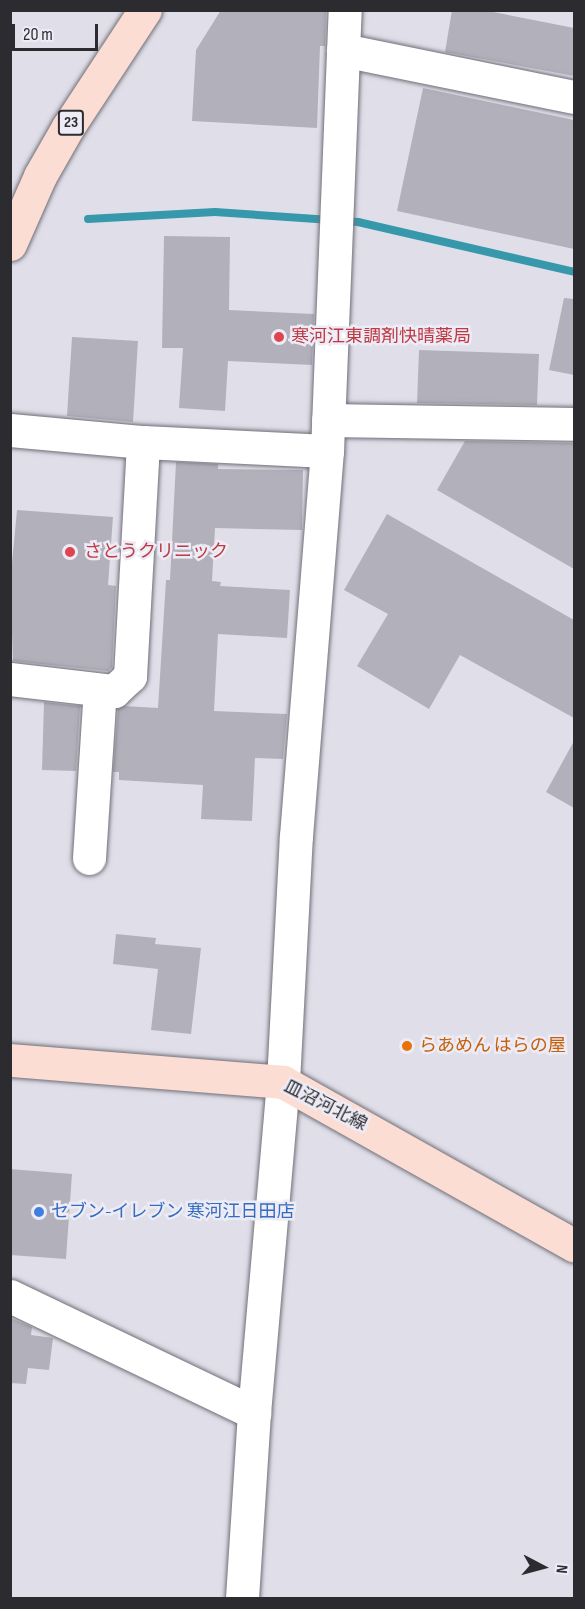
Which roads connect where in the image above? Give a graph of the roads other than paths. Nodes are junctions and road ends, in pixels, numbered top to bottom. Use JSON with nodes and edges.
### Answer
{"nodes":[{"id":1,"x":145,"y":10,"type":"edge"},
{"id":2,"x":345,"y":10,"type":"edge"},
{"id":3,"x":343,"y":50,"type":"junction"},
{"id":4,"x":574,"y":97,"type":"edge"},
{"id":5,"x":10,"y":244,"type":"edge"},
{"id":6,"x":574,"y":424,"type":"edge"},
{"id":7,"x":10,"y":430,"type":"edge"},
{"id":8,"x":327,"y":436,"type":"junction"},
{"id":9,"x":143,"y":442,"type":"junction"},
{"id":10,"x":10,"y":679,"type":"edge"},
{"id":11,"x":100,"y":690,"type":"junction"},
{"id":12,"x":89,"y":858,"type":"dead end"},
{"id":13,"x":10,"y":1060,"type":"edge"},
{"id":14,"x":283,"y":1082,"type":"junction"},
{"id":15,"x":574,"y":1245,"type":"edge"},
{"id":16,"x":10,"y":1296,"type":"edge"},
{"id":17,"x":254,"y":1413,"type":"junction"},
{"id":18,"x":242,"y":1599,"type":"edge"}],
"edges":[{"from":1,"to":5,"type":"main road","number":"23"},
{"from":2,"to":3,"type":"street"},
{"from":3,"to":4,"type":"street"},
{"from":3,"to":8,"type":"street"},
{"from":6,"to":8,"type":"street"},
{"from":7,"to":9,"type":"street"},
{"from":8,"to":9,"type":"street"},
{"from":8,"to":14,"type":"street"},
{"from":9,"to":11,"type":"street"},
{"from":10,"to":11,"type":"street"},
{"from":11,"to":12,"type":"street"},
{"from":13,"to":14,"type":"main road","name":"皿沼河北線"},
{"from":14,"to":15,"type":"main road","name":"皿沼河北線"},
{"from":14,"to":17,"type":"street"},
{"from":16,"to":17,"type":"street"},
{"from":17,"to":18,"type":"street"}]}
